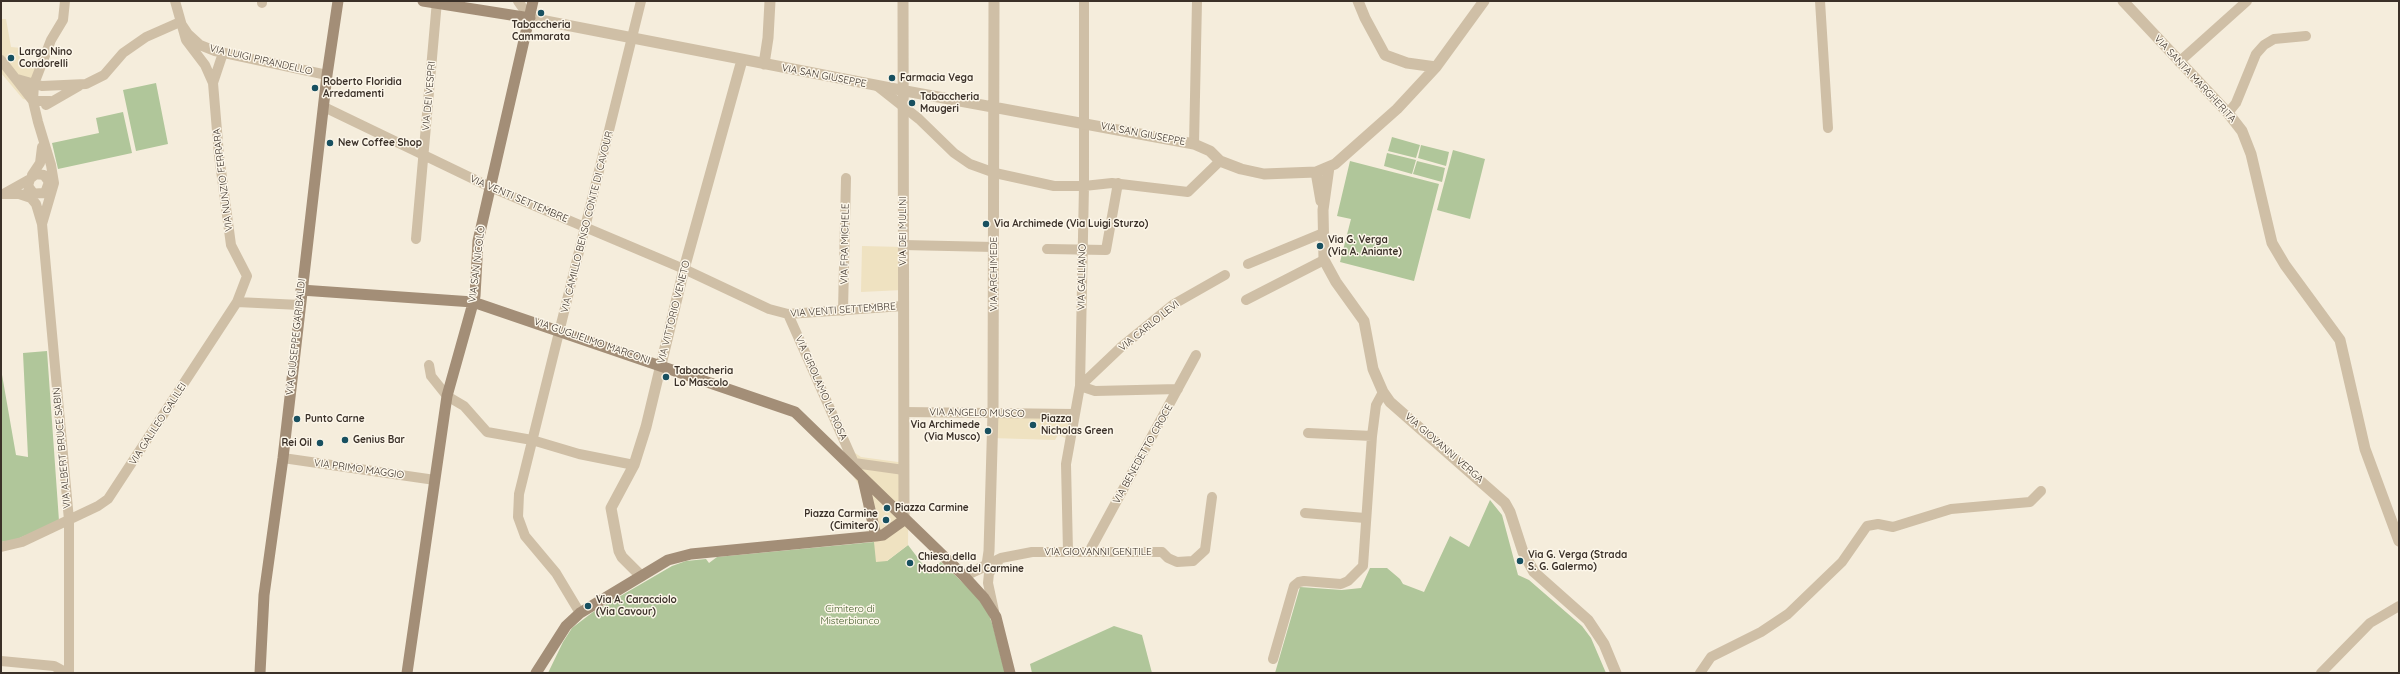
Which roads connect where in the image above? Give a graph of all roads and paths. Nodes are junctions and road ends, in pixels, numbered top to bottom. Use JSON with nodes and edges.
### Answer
{"nodes":[{"id":1,"x":65,"y":1,"type":"edge"},
{"id":2,"x":176,"y":1,"type":"edge"},
{"id":3,"x":338,"y":1,"type":"edge"},
{"id":4,"x":423,"y":1,"type":"edge"},
{"id":5,"x":518,"y":1,"type":"edge"},
{"id":6,"x":533,"y":1,"type":"edge"},
{"id":7,"x":641,"y":1,"type":"edge"},
{"id":8,"x":770,"y":1,"type":"edge"},
{"id":9,"x":903,"y":1,"type":"edge"},
{"id":10,"x":994,"y":1,"type":"edge"},
{"id":11,"x":1084,"y":1,"type":"edge"},
{"id":12,"x":1197,"y":1,"type":"edge"},
{"id":13,"x":1358,"y":1,"type":"edge"},
{"id":14,"x":1484,"y":1,"type":"edge"},
{"id":15,"x":1820,"y":1,"type":"edge"},
{"id":16,"x":2123,"y":1,"type":"edge"},
{"id":17,"x":2247,"y":1,"type":"edge"},
{"id":18,"x":437,"y":2,"type":"edge"},
{"id":19,"x":530,"y":18,"type":"junction"},
{"id":20,"x":180,"y":22,"type":"junction"},
{"id":21,"x":2306,"y":36,"type":"dead end"},
{"id":22,"x":633,"y":39,"type":"junction"},
{"id":23,"x":222,"y":53,"type":"junction"},
{"id":24,"x":1,"y":60,"type":"edge"},
{"id":25,"x":742,"y":60,"type":"junction"},
{"id":26,"x":2179,"y":62,"type":"junction"},
{"id":27,"x":764,"y":64,"type":"junction"},
{"id":28,"x":1436,"y":67,"type":"junction"},
{"id":29,"x":327,"y":75,"type":"junction"},
{"id":30,"x":17,"y":79,"type":"junction"},
{"id":31,"x":214,"y":83,"type":"junction"},
{"id":32,"x":34,"y":84,"type":"junction"},
{"id":33,"x":86,"y":84,"type":"junction"},
{"id":34,"x":876,"y":85,"type":"junction"},
{"id":35,"x":903,"y":90,"type":"junction"},
{"id":36,"x":33,"y":101,"type":"junction"},
{"id":37,"x":50,"y":101,"type":"junction"},
{"id":38,"x":902,"y":106,"type":"junction"},
{"id":39,"x":994,"y":106,"type":"junction"},
{"id":40,"x":324,"y":107,"type":"junction"},
{"id":41,"x":2228,"y":113,"type":"junction"},
{"id":42,"x":38,"y":122,"type":"junction"},
{"id":43,"x":1084,"y":123,"type":"junction"},
{"id":44,"x":1828,"y":128,"type":"dead end"},
{"id":45,"x":42,"y":139,"type":"junction"},
{"id":46,"x":1194,"y":144,"type":"junction"},
{"id":47,"x":424,"y":156,"type":"junction"},
{"id":48,"x":1220,"y":161,"type":"junction"},
{"id":49,"x":1329,"y":167,"type":"junction"},
{"id":50,"x":1316,"y":172,"type":"junction"},
{"id":51,"x":995,"y":173,"type":"junction"},
{"id":52,"x":846,"y":178,"type":"dead end"},
{"id":53,"x":1118,"y":183,"type":"junction"},
{"id":54,"x":51,"y":185,"type":"junction"},
{"id":55,"x":1084,"y":186,"type":"junction"},
{"id":56,"x":490,"y":187,"type":"junction"},
{"id":57,"x":31,"y":188,"type":"junction"},
{"id":58,"x":2,"y":195,"type":"edge"},
{"id":59,"x":1323,"y":210,"type":"junction"},
{"id":60,"x":42,"y":224,"type":"junction"},
{"id":61,"x":586,"y":227,"type":"junction"},
{"id":62,"x":1323,"y":234,"type":"junction"},
{"id":63,"x":416,"y":239,"type":"dead end"},
{"id":64,"x":903,"y":245,"type":"junction"},
{"id":65,"x":994,"y":246,"type":"junction"},
{"id":66,"x":1047,"y":249,"type":"dead end"},
{"id":67,"x":1082,"y":250,"type":"junction"},
{"id":68,"x":1324,"y":260,"type":"junction"},
{"id":69,"x":1248,"y":264,"type":"dead end"},
{"id":70,"x":684,"y":269,"type":"junction"},
{"id":71,"x":1225,"y":275,"type":"dead end"},
{"id":72,"x":302,"y":290,"type":"junction"},
{"id":73,"x":1246,"y":300,"type":"dead end"},
{"id":74,"x":237,"y":302,"type":"junction"},
{"id":75,"x":473,"y":302,"type":"junction"},
{"id":76,"x":300,"y":305,"type":"junction"},
{"id":77,"x":903,"y":306,"type":"junction"},
{"id":78,"x":844,"y":311,"type":"junction"},
{"id":79,"x":788,"y":314,"type":"junction"},
{"id":80,"x":560,"y":331,"type":"junction"},
{"id":81,"x":1196,"y":355,"type":"dead end"},
{"id":82,"x":429,"y":365,"type":"dead end"},
{"id":83,"x":661,"y":365,"type":"junction"},
{"id":84,"x":1080,"y":386,"type":"junction"},
{"id":85,"x":1178,"y":389,"type":"junction"},
{"id":86,"x":1383,"y":392,"type":"junction"},
{"id":87,"x":447,"y":396,"type":"junction"},
{"id":88,"x":904,"y":412,"type":"junction"},
{"id":89,"x":993,"y":413,"type":"junction"},
{"id":90,"x":1075,"y":414,"type":"junction"},
{"id":91,"x":1308,"y":433,"type":"dead end"},
{"id":92,"x":1372,"y":436,"type":"junction"},
{"id":93,"x":532,"y":440,"type":"junction"},
{"id":94,"x":283,"y":458,"type":"junction"},
{"id":95,"x":634,"y":465,"type":"junction"},
{"id":96,"x":904,"y":465,"type":"junction"},
{"id":97,"x":854,"y":466,"type":"junction"},
{"id":98,"x":863,"y":478,"type":"junction"},
{"id":99,"x":435,"y":480,"type":"junction"},
{"id":100,"x":2041,"y":490,"type":"dead end"},
{"id":101,"x":1212,"y":497,"type":"dead end"},
{"id":102,"x":1305,"y":513,"type":"dead end"},
{"id":103,"x":1365,"y":518,"type":"junction"},
{"id":104,"x":69,"y":520,"type":"junction"},
{"id":105,"x":907,"y":522,"type":"junction"},
{"id":106,"x":874,"y":537,"type":"junction"},
{"id":107,"x":2399,"y":541,"type":"edge"},
{"id":108,"x":1,"y":547,"type":"edge"},
{"id":109,"x":989,"y":549,"type":"junction"},
{"id":110,"x":1068,"y":552,"type":"junction"},
{"id":111,"x":1089,"y":552,"type":"junction"},
{"id":112,"x":1001,"y":558,"type":"junction"},
{"id":113,"x":988,"y":569,"type":"junction"},
{"id":114,"x":641,"y":576,"type":"junction"},
{"id":115,"x":964,"y":576,"type":"junction"},
{"id":116,"x":973,"y":586,"type":"junction"},
{"id":117,"x":2399,"y":606,"type":"edge"},
{"id":118,"x":580,"y":613,"type":"junction"},
{"id":119,"x":996,"y":617,"type":"junction"},
{"id":120,"x":1273,"y":659,"type":"dead end"},
{"id":121,"x":1,"y":660,"type":"edge"},
{"id":122,"x":1614,"y":670,"type":"edge"},
{"id":123,"x":68,"y":673,"type":"edge"},
{"id":124,"x":260,"y":673,"type":"edge"},
{"id":125,"x":407,"y":673,"type":"edge"},
{"id":126,"x":536,"y":673,"type":"edge"},
{"id":127,"x":1010,"y":673,"type":"edge"},
{"id":128,"x":1700,"y":673,"type":"edge"},
{"id":129,"x":2322,"y":673,"type":"edge"}],
"edges":[{"from":1,"to":32,"type":"street"},
{"from":2,"to":20,"type":"street"},
{"from":3,"to":29,"type":"main road","name":"VIA GIUSEPPE GARIBALDI"},
{"from":4,"to":18,"type":"main road","name":"VIA SAN GIUSEPPE"},
{"from":5,"to":19,"type":"street"},
{"from":6,"to":19,"type":"main road","name":"VIA SAN NICOLÒ"},
{"from":7,"to":22,"type":"street","name":"VIA CAMILLO BENSO CONTE DI CAVOUR"},
{"from":8,"to":27,"type":"street"},
{"from":9,"to":35,"type":"street","name":"VIA DEI MULINI"},
{"from":10,"to":39,"type":"street","name":"VIA ARCHIMEDE"},
{"from":11,"to":43,"type":"street","name":"VIA GALLIANO"},
{"from":12,"to":46,"type":"street"},
{"from":13,"to":28,"type":"street"},
{"from":14,"to":28,"type":"street"},
{"from":15,"to":44,"type":"street"},
{"from":16,"to":26,"type":"street","name":"VIA SANTA MARGHERITA"},
{"from":17,"to":26,"type":"street"},
{"from":18,"to":19,"type":"main road","name":"VIA SAN GIUSEPPE"},
{"from":18,"to":47,"type":"street","name":"VIA DEI VESPRI"},
{"from":19,"to":22,"type":"street","name":"VIA SAN GIUSEPPE"},
{"from":19,"to":56,"type":"main road","name":"VIA SAN NICOLÒ"},
{"from":20,"to":23,"type":"street","name":"VIA LUIGI PIRANDELLO"},
{"from":20,"to":31,"type":"street"},
{"from":20,"to":33,"type":"street"},
{"from":21,"to":41,"type":"street"},
{"from":22,"to":25,"type":"street","name":"VIA SAN GIUSEPPE"},
{"from":22,"to":61,"type":"street","name":"VIA CAMILLO BENSO CONTE DI CAVOUR"},
{"from":23,"to":29,"type":"street","name":"VIA LUIGI PIRANDELLO"},
{"from":23,"to":31,"type":"street","name":"VIA NUNZIO FERRARA"},
{"from":24,"to":30,"type":"street"},
{"from":25,"to":27,"type":"street","name":"VIA SAN GIUSEPPE"},
{"from":25,"to":70,"type":"street","name":"VIA VITTORIO VENETO"},
{"from":26,"to":41,"type":"street","name":"VIA SANTA MARGHERITA"},
{"from":27,"to":34,"type":"street","name":"VIA SAN GIUSEPPE"},
{"from":28,"to":49,"type":"street"},
{"from":29,"to":40,"type":"main road","name":"VIA GIUSEPPE GARIBALDI"},
{"from":30,"to":32,"type":"street"},
{"from":30,"to":36,"type":"street"},
{"from":31,"to":74,"type":"street","name":"VIA NUNZIO FERRARA"},
{"from":32,"to":33,"type":"street"},
{"from":32,"to":36,"type":"street"},
{"from":33,"to":37,"type":"street"},
{"from":34,"to":35,"type":"street","name":"VIA SAN GIUSEPPE"},
{"from":34,"to":38,"type":"street"},
{"from":35,"to":38,"type":"street","name":"VIA DEI MULINI"},
{"from":35,"to":39,"type":"street","name":"VIA SAN GIUSEPPE"},
{"from":36,"to":37,"type":"street"},
{"from":36,"to":42,"type":"street"},
{"from":37,"to":42,"type":"street"},
{"from":38,"to":51,"type":"street"},
{"from":38,"to":64,"type":"street","name":"VIA DEI MULINI"},
{"from":39,"to":43,"type":"street","name":"VIA SAN GIUSEPPE"},
{"from":39,"to":51,"type":"street","name":"VIA ARCHIMEDE"},
{"from":40,"to":47,"type":"street","name":"VIA VENTI SETTEMBRE"},
{"from":40,"to":72,"type":"main road","name":"VIA GIUSEPPE GARIBALDI"},
{"from":41,"to":107,"type":"street","name":"VIA SANTA MARGHERITA"},
{"from":42,"to":45,"type":"street"},
{"from":43,"to":46,"type":"street","name":"VIA SAN GIUSEPPE"},
{"from":43,"to":55,"type":"street","name":"VIA GALLIANO"},
{"from":45,"to":54,"type":"street"},
{"from":45,"to":57,"type":"street"},
{"from":46,"to":48,"type":"street","name":"VIA SAN GIUSEPPE"},
{"from":47,"to":56,"type":"street","name":"VIA VENTI SETTEMBRE"},
{"from":47,"to":63,"type":"street","name":"VIA DEI VESPRI"},
{"from":48,"to":50,"type":"street","name":"VIA SAN GIUSEPPE"},
{"from":48,"to":53,"type":"street"},
{"from":49,"to":50,"type":"street","name":"VIA SAN GIUSEPPE"},
{"from":49,"to":59,"type":"street"},
{"from":50,"to":59,"type":"street"},
{"from":51,"to":55,"type":"street"},
{"from":51,"to":65,"type":"street","name":"VIA ARCHIMEDE"},
{"from":52,"to":78,"type":"street","name":"VIA FRA MICHELE"},
{"from":53,"to":55,"type":"street"},
{"from":53,"to":67,"type":"street"},
{"from":54,"to":57,"type":"street"},
{"from":54,"to":57,"type":"street"},
{"from":54,"to":60,"type":"street"},
{"from":55,"to":67,"type":"street","name":"VIA GALLIANO"},
{"from":56,"to":61,"type":"street","name":"VIA VENTI SETTEMBRE"},
{"from":56,"to":75,"type":"main road","name":"VIA SAN NICOLÒ"},
{"from":57,"to":58,"type":"street"},
{"from":57,"to":58,"type":"street"},
{"from":57,"to":60,"type":"street"},
{"from":59,"to":62,"type":"street","name":"VIA GIOVANNI VERGA"},
{"from":60,"to":104,"type":"street","name":"VIA ALBERT BRUCE SABIN"},
{"from":61,"to":70,"type":"street","name":"VIA VENTI SETTEMBRE"},
{"from":61,"to":80,"type":"street","name":"VIA CAMILLO BENSO CONTE DI CAVOUR"},
{"from":62,"to":68,"type":"street","name":"VIA GIOVANNI VERGA"},
{"from":62,"to":69,"type":"street"},
{"from":64,"to":65,"type":"street"},
{"from":64,"to":77,"type":"street","name":"VIA DEI MULINI"},
{"from":65,"to":89,"type":"street","name":"VIA ARCHIMEDE"},
{"from":66,"to":67,"type":"street"},
{"from":67,"to":84,"type":"street","name":"VIA GALLIANO"},
{"from":68,"to":73,"type":"street"},
{"from":68,"to":86,"type":"street","name":"VIA GIOVANNI VERGA"},
{"from":70,"to":79,"type":"street","name":"VIA VENTI SETTEMBRE"},
{"from":70,"to":83,"type":"street","name":"VIA VITTORIO VENETO"},
{"from":71,"to":84,"type":"street","name":"VIA CARLO LEVI"},
{"from":72,"to":75,"type":"main road","name":"VIA GUGLIELMO MARCONI"},
{"from":72,"to":76,"type":"main road","name":"VIA GIUSEPPE GARIBALDI"},
{"from":74,"to":76,"type":"street"},
{"from":74,"to":104,"type":"street","name":"VIA GALILEO GALILEI"},
{"from":75,"to":80,"type":"main road","name":"VIA GUGLIELMO MARCONI"},
{"from":75,"to":87,"type":"main road","name":"VIA SAN NICOLÒ"},
{"from":76,"to":94,"type":"main road","name":"VIA GIUSEPPE GARIBALDI"},
{"from":77,"to":78,"type":"street","name":"VIA VENTI SETTEMBRE"},
{"from":77,"to":88,"type":"street","name":"VIA DEI MULINI"},
{"from":78,"to":79,"type":"street","name":"VIA VENTI SETTEMBRE"},
{"from":79,"to":97,"type":"street","name":"VIA GIROLAMO LA ROSA"},
{"from":80,"to":83,"type":"main road","name":"VIA GUGLIELMO MARCONI"},
{"from":80,"to":93,"type":"street","name":"VIA CAMILLO BENSO CONTE DI CAVOUR"},
{"from":81,"to":85,"type":"street","name":"VIA BENEDETTO CROCE"},
{"from":82,"to":87,"type":"street"},
{"from":83,"to":95,"type":"street","name":"VIA VITTORIO VENETO"},
{"from":83,"to":97,"type":"main road","name":"VIA GUGLIELMO MARCONI"},
{"from":84,"to":85,"type":"street"},
{"from":84,"to":90,"type":"street","name":"VIA GALLIANO"},
{"from":85,"to":111,"type":"street","name":"VIA BENEDETTO CROCE"},
{"from":86,"to":92,"type":"street"},
{"from":86,"to":122,"type":"street","name":"VIA GIOVANNI VERGA"},
{"from":87,"to":93,"type":"street"},
{"from":87,"to":99,"type":"main road","name":"VIA SAN NICOLÒ"},
{"from":88,"to":89,"type":"street","name":"VIA ANGELO MUSCO"},
{"from":88,"to":96,"type":"street","name":"VIA DEI MULINI"},
{"from":89,"to":90,"type":"street","name":"VIA ANGELO MUSCO"},
{"from":89,"to":109,"type":"street","name":"VIA ARCHIMEDE"},
{"from":90,"to":110,"type":"street","name":"VIA GALLIANO"},
{"from":91,"to":92,"type":"street"},
{"from":92,"to":103,"type":"street"},
{"from":93,"to":95,"type":"street"},
{"from":93,"to":118,"type":"street","name":"VIA CAMILLO BENSO CONTE DI CAVOUR"},
{"from":94,"to":99,"type":"street","name":"VIA PRIMO MAGGIO"},
{"from":94,"to":124,"type":"main road","name":"VIA GIUSEPPE GARIBALDI"},
{"from":95,"to":114,"type":"street","name":"VIA VITTORIO VENETO"},
{"from":96,"to":97,"type":"street"},
{"from":96,"to":105,"type":"street","name":"VIA DEI MULINI"},
{"from":97,"to":98,"type":"main road","name":"VIA GUGLIELMO MARCONI"},
{"from":98,"to":105,"type":"main road","name":"VIA GUGLIELMO MARCONI"},
{"from":98,"to":106,"type":"main road"},
{"from":99,"to":125,"type":"main road","name":"VIA SAN NICOLÒ"},
{"from":100,"to":128,"type":"street"},
{"from":101,"to":111,"type":"street","name":"VIA GIOVANNI GENTILE"},
{"from":102,"to":103,"type":"street"},
{"from":103,"to":120,"type":"street"},
{"from":104,"to":108,"type":"street","name":"VIA GALILEO GALILEI"},
{"from":104,"to":123,"type":"street","name":"VIA ALBERT BRUCE SABIN"},
{"from":105,"to":106,"type":"main road"},
{"from":105,"to":115,"type":"main road","name":"VIA GUGLIELMO MARCONI"},
{"from":106,"to":114,"type":"main road"},
{"from":109,"to":112,"type":"street"},
{"from":109,"to":113,"type":"street","name":"VIA ARCHIMEDE"},
{"from":110,"to":111,"type":"street","name":"VIA GIOVANNI GENTILE"},
{"from":110,"to":112,"type":"street","name":"VIA GIOVANNI GENTILE"},
{"from":112,"to":113,"type":"street","name":"VIA GIOVANNI GENTILE"},
{"from":113,"to":115,"type":"street"},
{"from":113,"to":116,"type":"street","name":"VIA GIOVANNI GENTILE"},
{"from":113,"to":119,"type":"street"},
{"from":114,"to":118,"type":"main road"},
{"from":115,"to":116,"type":"main road","name":"VIA GUGLIELMO MARCONI"},
{"from":116,"to":119,"type":"main road","name":"VIA GUGLIELMO MARCONI"},
{"from":117,"to":129,"type":"street"},
{"from":118,"to":126,"type":"main road"},
{"from":119,"to":127,"type":"main road"},
{"from":121,"to":123,"type":"street"}]}
